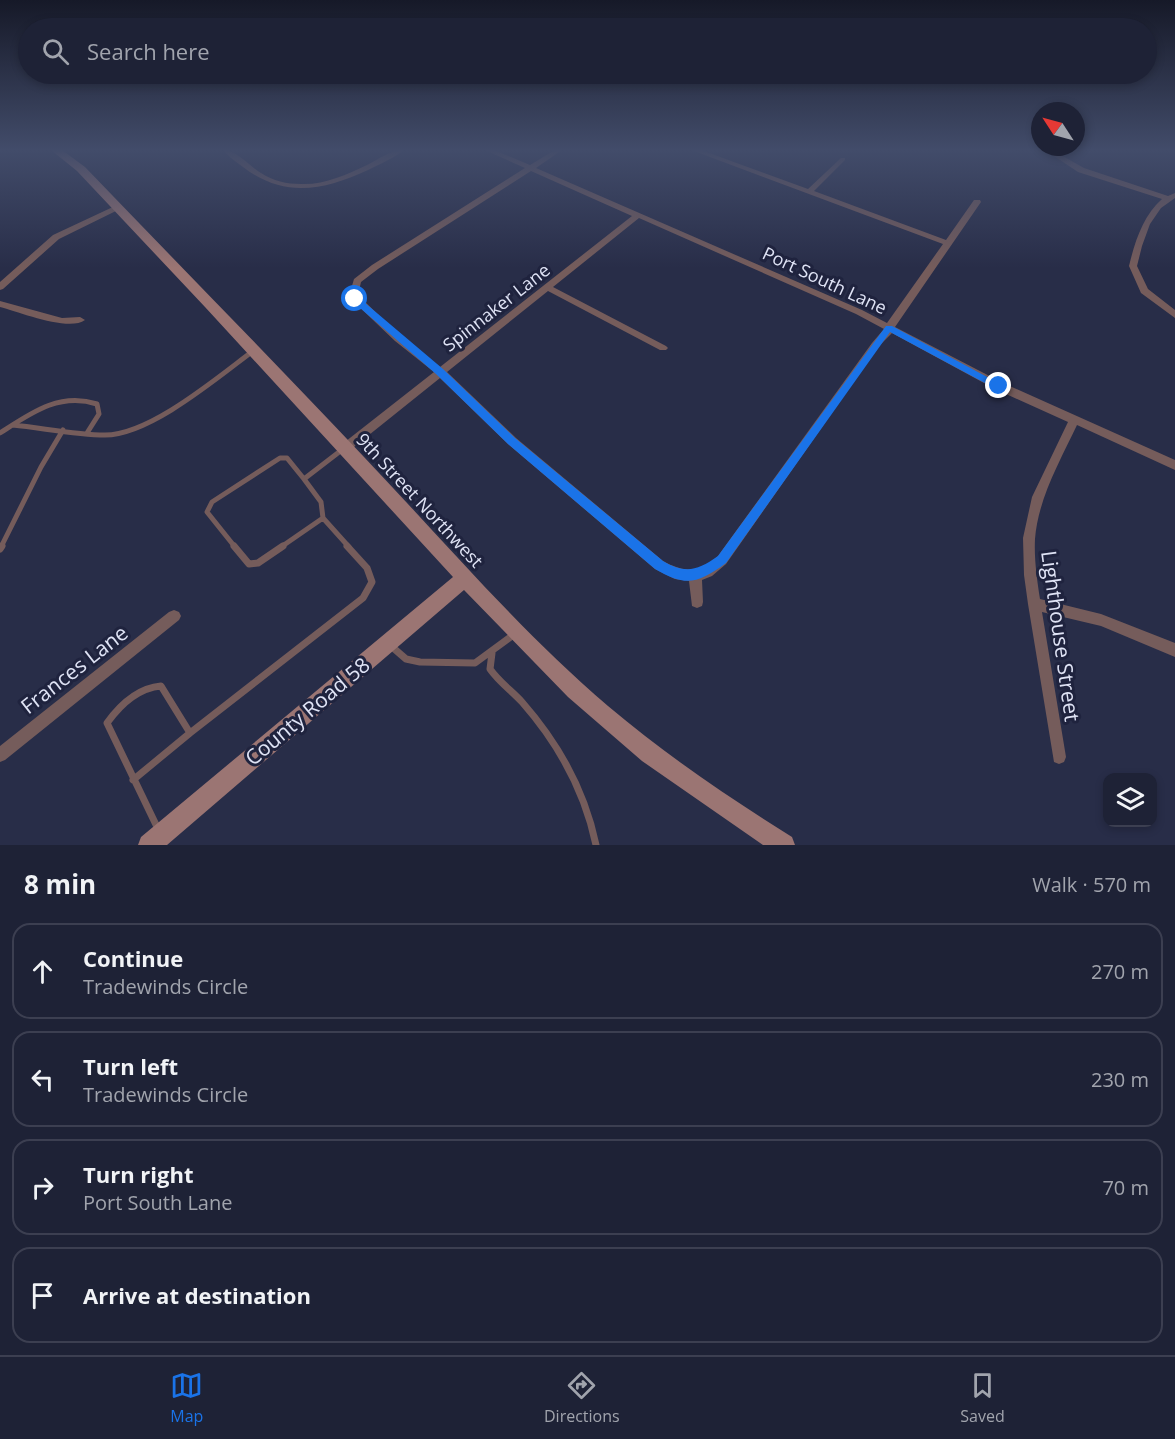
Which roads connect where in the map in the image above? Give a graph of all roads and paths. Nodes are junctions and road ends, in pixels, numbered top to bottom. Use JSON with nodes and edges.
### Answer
{"nodes":[{"id":1,"x":100,"y":189,"type":"edge"},
{"id":2,"x":497,"y":189,"type":"edge"},
{"id":3,"x":580,"y":189,"type":"edge"},
{"id":4,"x":802,"y":189,"type":"edge"},
{"id":5,"x":812,"y":189,"type":"edge"},
{"id":6,"x":1148,"y":189,"type":"edge"},
{"id":7,"x":809,"y":192,"type":"junction"},
{"id":8,"x":1171,"y":196,"type":"edge"},
{"id":9,"x":977,"y":202,"type":"dead end"},
{"id":10,"x":118,"y":208,"type":"junction"},
{"id":11,"x":638,"y":215,"type":"junction"},
{"id":12,"x":946,"y":243,"type":"junction"},
{"id":13,"x":0,"y":287,"type":"edge"},
{"id":14,"x":548,"y":288,"type":"junction"},
{"id":15,"x":0,"y":304,"type":"edge"},
{"id":16,"x":1175,"y":315,"type":"edge"},
{"id":17,"x":80,"y":320,"type":"dead end"},
{"id":18,"x":889,"y":328,"type":"junction"},
{"id":19,"x":663,"y":348,"type":"dead end"},
{"id":20,"x":253,"y":351,"type":"junction"},
{"id":21,"x":440,"y":372,"type":"junction"},
{"id":22,"x":1074,"y":420,"type":"junction"},
{"id":23,"x":13,"y":425,"type":"junction"},
{"id":24,"x":63,"y":430,"type":"junction"},
{"id":25,"x":0,"y":433,"type":"edge"},
{"id":26,"x":87,"y":433,"type":"junction"},
{"id":27,"x":345,"y":448,"type":"junction"},
{"id":28,"x":1175,"y":465,"type":"edge"},
{"id":29,"x":304,"y":479,"type":"junction"},
{"id":30,"x":323,"y":518,"type":"junction"},
{"id":31,"x":0,"y":549,"type":"edge"},
{"id":32,"x":695,"y":576,"type":"junction"},
{"id":33,"x":465,"y":578,"type":"junction"},
{"id":34,"x":697,"y":602,"type":"dead end"},
{"id":35,"x":1034,"y":604,"type":"junction"},
{"id":36,"x":174,"y":616,"type":"dead end"},
{"id":37,"x":517,"y":632,"type":"junction"},
{"id":38,"x":388,"y":643,"type":"junction"},
{"id":39,"x":1175,"y":650,"type":"edge"},
{"id":40,"x":492,"y":653,"type":"junction"},
{"id":41,"x":190,"y":733,"type":"junction"},
{"id":42,"x":0,"y":755,"type":"edge"},
{"id":43,"x":1059,"y":757,"type":"dead end"},
{"id":44,"x":133,"y":780,"type":"junction"},
{"id":45,"x":155,"y":840,"type":"edge"},
{"id":46,"x":596,"y":845,"type":"edge"},
{"id":47,"x":784,"y":845,"type":"edge"}],
"edges":[{"from":1,"to":10,"type":"street","name":"9th Street Northwest"},
{"from":2,"to":21,"type":"street"},
{"from":3,"to":11,"type":"street","name":"Port South Lane"},
{"from":4,"to":7,"type":"street"},
{"from":5,"to":7,"type":"street"},
{"from":6,"to":8,"type":"street"},
{"from":7,"to":12,"type":"street"},
{"from":8,"to":16,"type":"street"},
{"from":9,"to":12,"type":"street"},
{"from":10,"to":13,"type":"street"},
{"from":10,"to":20,"type":"street","name":"9th Street Northwest"},
{"from":11,"to":14,"type":"street","name":"Spinnaker Lane"},
{"from":11,"to":18,"type":"street","name":"Port South Lane"},
{"from":12,"to":18,"type":"street"},
{"from":14,"to":19,"type":"street"},
{"from":14,"to":21,"type":"street","name":"Spinnaker Lane"},
{"from":15,"to":17,"type":"street"},
{"from":18,"to":22,"type":"street","name":"Port South Lane"},
{"from":18,"to":32,"type":"street"},
{"from":20,"to":26,"type":"lane"},
{"from":20,"to":27,"type":"street","name":"9th Street Northwest"},
{"from":21,"to":27,"type":"street","name":"Spinnaker Lane"},
{"from":21,"to":32,"type":"street"},
{"from":22,"to":28,"type":"street","name":"Port South Lane"},
{"from":22,"to":35,"type":"street","name":"Lighthouse Street"},
{"from":23,"to":24,"type":"lane"},
{"from":23,"to":25,"type":"lane"},
{"from":23,"to":26,"type":"lane"},
{"from":24,"to":26,"type":"lane"},
{"from":24,"to":31,"type":"lane"},
{"from":27,"to":29,"type":"lane"},
{"from":27,"to":33,"type":"street","name":"9th Street Northwest"},
{"from":29,"to":30,"type":"lane"},
{"from":29,"to":30,"type":"lane"},
{"from":30,"to":41,"type":"lane"},
{"from":32,"to":34,"type":"street"},
{"from":33,"to":37,"type":"street","name":"9th Street Northwest"},
{"from":33,"to":38,"type":"street","name":"County Road 58"},
{"from":35,"to":39,"type":"street"},
{"from":35,"to":43,"type":"street","name":"Lighthouse Street"},
{"from":36,"to":42,"type":"street","name":"Frances Lane"},
{"from":37,"to":40,"type":"lane"},
{"from":37,"to":47,"type":"street","name":"9th Street Northwest"},
{"from":38,"to":40,"type":"lane"},
{"from":38,"to":45,"type":"street","name":"County Road 58"},
{"from":40,"to":46,"type":"lane"},
{"from":41,"to":44,"type":"lane"},
{"from":41,"to":44,"type":"lane"},
{"from":44,"to":45,"type":"lane"}]}
